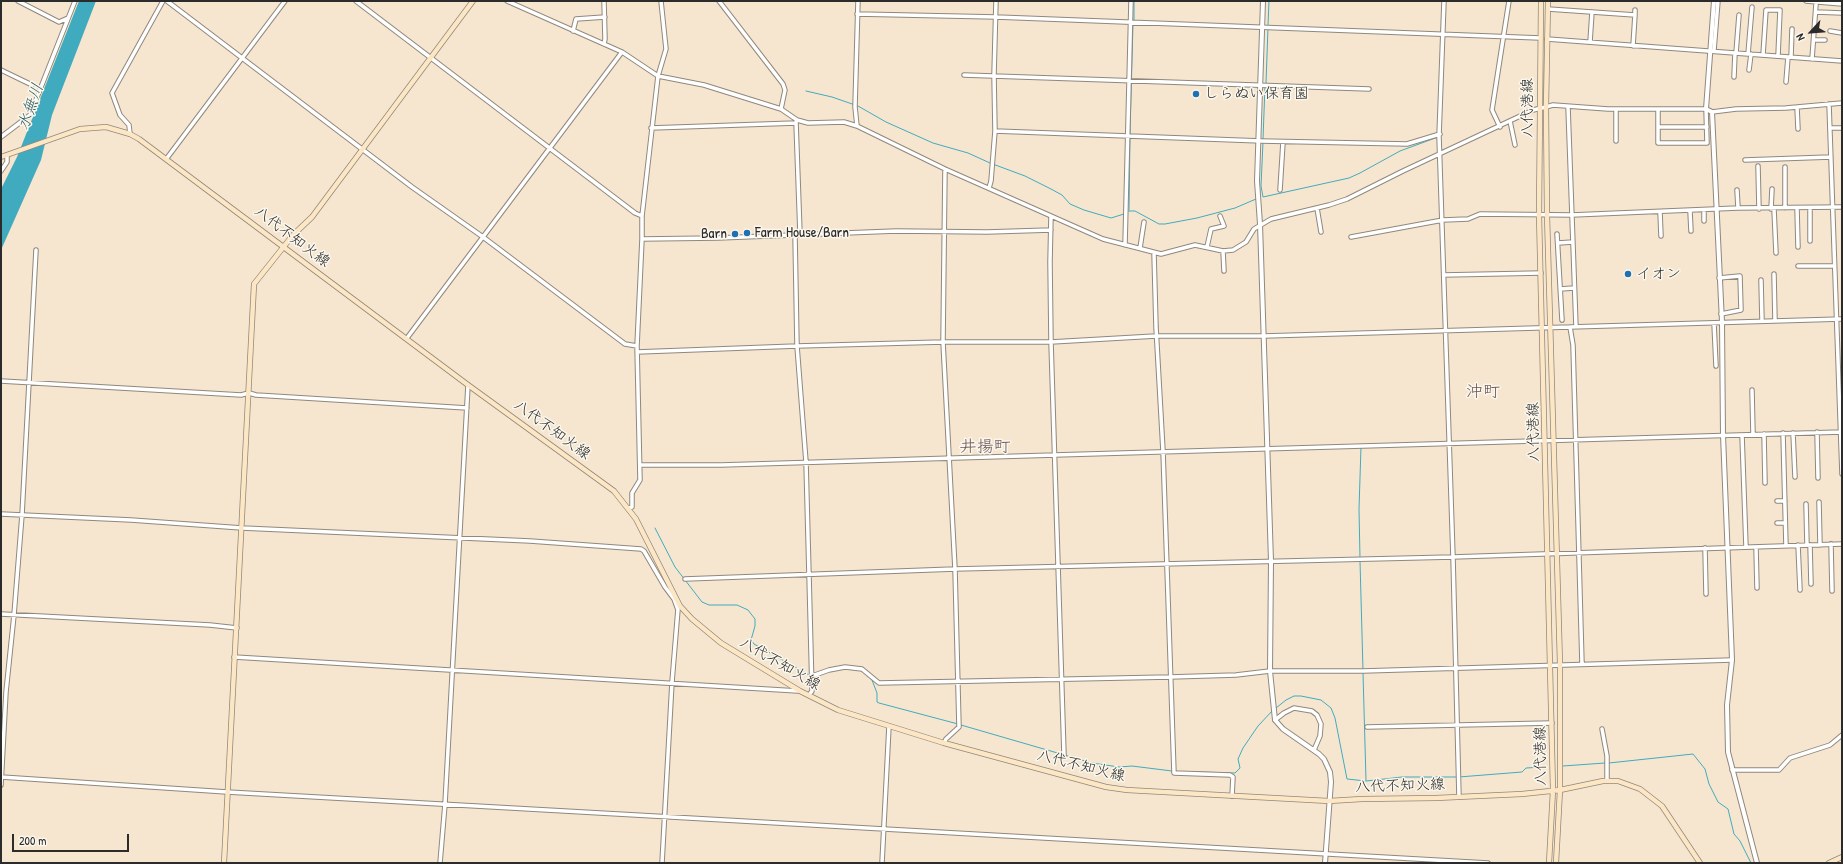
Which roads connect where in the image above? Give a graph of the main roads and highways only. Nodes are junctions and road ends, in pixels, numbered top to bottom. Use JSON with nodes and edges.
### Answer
{"nodes":[{"id":1,"x":473,"y":1,"type":"edge"},
{"id":2,"x":1541,"y":1,"type":"edge"},
{"id":3,"x":1548,"y":1,"type":"edge"},
{"id":4,"x":1,"y":157,"type":"edge"},
{"id":5,"x":285,"y":247,"type":"junction"},
{"id":6,"x":1553,"y":790,"type":"junction"},
{"id":7,"x":1560,"y":790,"type":"junction"},
{"id":8,"x":1842,"y":857,"type":"edge"},
{"id":9,"x":224,"y":863,"type":"edge"},
{"id":10,"x":1549,"y":863,"type":"edge"},
{"id":11,"x":1556,"y":863,"type":"edge"},
{"id":12,"x":1700,"y":863,"type":"edge"},
{"id":13,"x":1829,"y":863,"type":"edge"}],
"edges":[{"from":1,"to":5,"type":"main road"},
{"from":2,"to":6,"type":"main road","name":"八代港線"},
{"from":3,"to":7,"type":"main road","name":"八代港線"},
{"from":4,"to":5,"type":"main road","name":"八代不知火線"},
{"from":5,"to":6,"type":"main road","name":"八代不知火線"},
{"from":5,"to":9,"type":"main road"},
{"from":6,"to":7,"type":"main road","name":"八代不知火線"},
{"from":6,"to":10,"type":"main road","name":"八代港線"},
{"from":7,"to":11,"type":"main road","name":"八代港線"},
{"from":7,"to":12,"type":"main road","name":"八代不知火線"},
{"from":8,"to":13,"type":"main road"}]}
